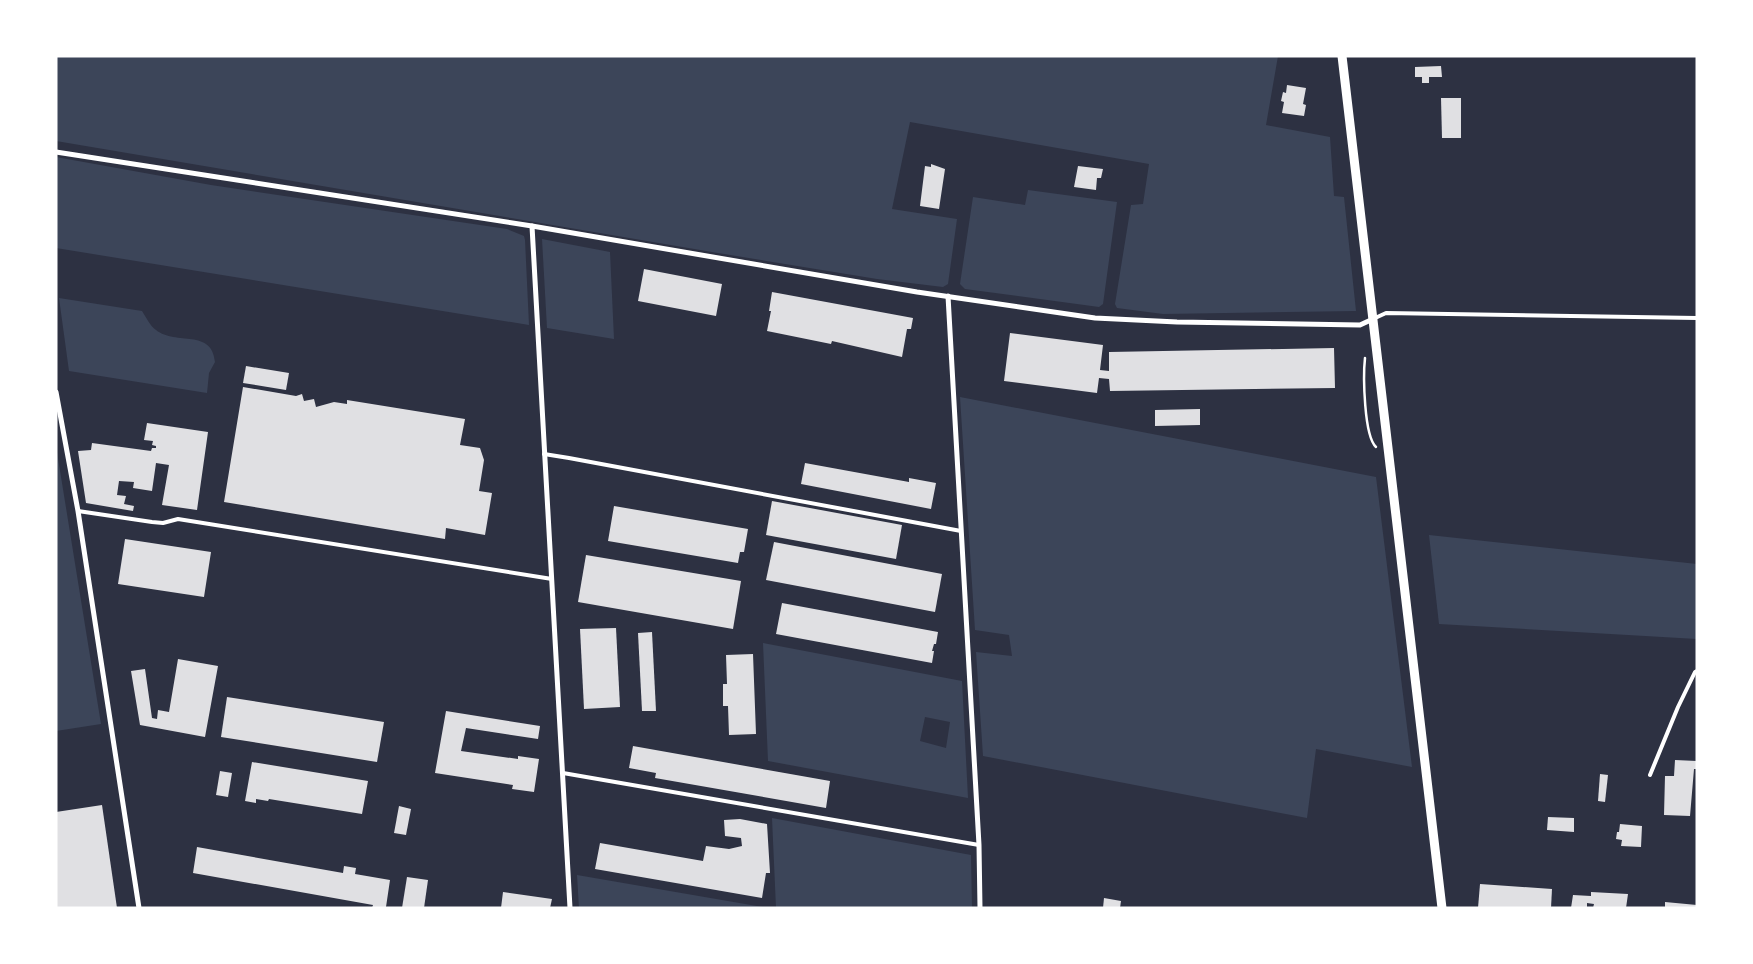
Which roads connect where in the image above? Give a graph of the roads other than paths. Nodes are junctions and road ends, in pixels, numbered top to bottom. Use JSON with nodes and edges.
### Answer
{"nodes":[{"id":1,"x":1342,"y":56,"type":"edge"},
{"id":2,"x":56,"y":152,"type":"edge"},
{"id":3,"x":532,"y":226,"type":"junction"},
{"id":4,"x":948,"y":296,"type":"junction"},
{"id":5,"x":1697,"y":318,"type":"edge"},
{"id":6,"x":1373,"y":319,"type":"junction"},
{"id":7,"x":56,"y":392,"type":"edge"},
{"id":8,"x":544,"y":454,"type":"junction"},
{"id":9,"x":78,"y":511,"type":"junction"},
{"id":10,"x":961,"y":531,"type":"junction"},
{"id":11,"x":552,"y":579,"type":"junction"},
{"id":12,"x":1697,"y":671,"type":"edge"},
{"id":13,"x":563,"y":773,"type":"junction"},
{"id":14,"x":1650,"y":775,"type":"dead end"},
{"id":15,"x":979,"y":845,"type":"junction"},
{"id":16,"x":139,"y":908,"type":"edge"},
{"id":17,"x":570,"y":908,"type":"edge"},
{"id":18,"x":980,"y":908,"type":"edge"},
{"id":19,"x":1442,"y":908,"type":"edge"}],
"edges":[{"from":1,"to":6,"type":"street"},
{"from":2,"to":3,"type":"street"},
{"from":3,"to":4,"type":"street"},
{"from":3,"to":8,"type":"street"},
{"from":4,"to":6,"type":"street"},
{"from":4,"to":10,"type":"street"},
{"from":5,"to":6,"type":"lane"},
{"from":6,"to":19,"type":"street"},
{"from":7,"to":9,"type":"street"},
{"from":8,"to":10,"type":"lane"},
{"from":8,"to":11,"type":"street"},
{"from":9,"to":11,"type":"lane"},
{"from":9,"to":16,"type":"street"},
{"from":10,"to":15,"type":"street"},
{"from":11,"to":13,"type":"street"},
{"from":12,"to":14,"type":"lane"},
{"from":13,"to":15,"type":"lane"},
{"from":13,"to":17,"type":"street"},
{"from":15,"to":18,"type":"street"}]}
